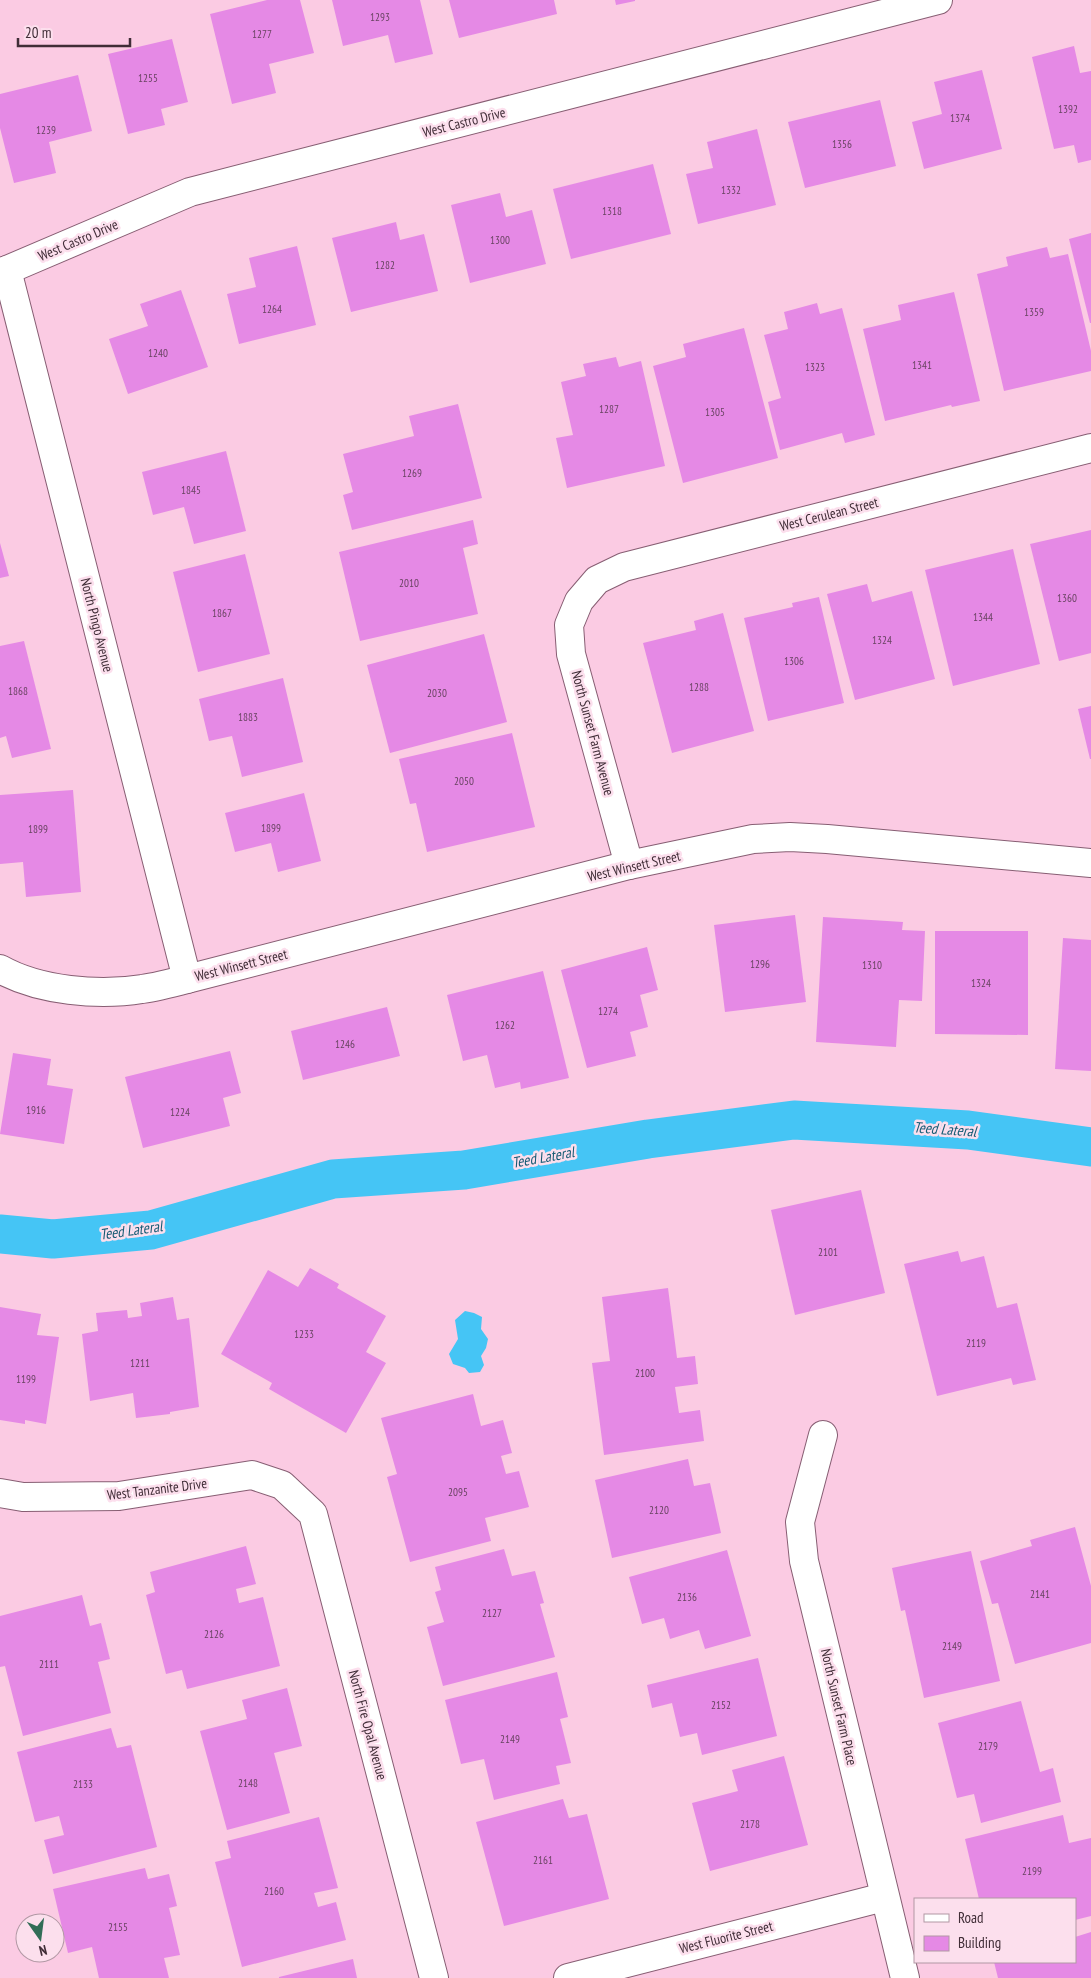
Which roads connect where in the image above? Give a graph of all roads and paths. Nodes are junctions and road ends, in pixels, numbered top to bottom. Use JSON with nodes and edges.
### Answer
{"nodes":[{"id":1,"x":938,"y":0,"type":"edge"},
{"id":2,"x":3,"y":271,"type":"edge"},
{"id":3,"x":1091,"y":448,"type":"edge"},
{"id":4,"x":579,"y":601,"type":"joint"},
{"id":5,"x":1091,"y":863,"type":"edge"},
{"id":6,"x":629,"y":865,"type":"junction"},
{"id":7,"x":0,"y":968,"type":"edge"},
{"id":8,"x":187,"y":979,"type":"junction"},
{"id":9,"x":823,"y":1435,"type":"dead end"},
{"id":10,"x":282,"y":1485,"type":"joint"},
{"id":11,"x":0,"y":1493,"type":"edge"},
{"id":12,"x":884,"y":1897,"type":"junction"},
{"id":13,"x":434,"y":1978,"type":"edge"},
{"id":14,"x":568,"y":1978,"type":"edge"},
{"id":15,"x":905,"y":1978,"type":"edge"}],
"edges":[{"from":1,"to":2,"type":"street","name":"West Castro Drive"},
{"from":2,"to":8,"type":"street","name":"North Pingo Avenue"},
{"from":3,"to":4,"type":"street","name":"West Cerulean Street"},
{"from":4,"to":6,"type":"street","name":"North Sunset Farm Avenue"},
{"from":5,"to":6,"type":"street","name":"West Winsett Street"},
{"from":6,"to":8,"type":"street","name":"West Winsett Street"},
{"from":7,"to":8,"type":"street","name":"West Winsett Street"},
{"from":9,"to":12,"type":"street","name":"North Sunset Farm Place"},
{"from":10,"to":11,"type":"street","name":"West Tanzanite Drive"},
{"from":10,"to":13,"type":"street","name":"North Fire Opal Avenue"},
{"from":12,"to":14,"type":"street","name":"West Fluorite Street"},
{"from":12,"to":15,"type":"street","name":"North Sunset Farm Place"}]}
